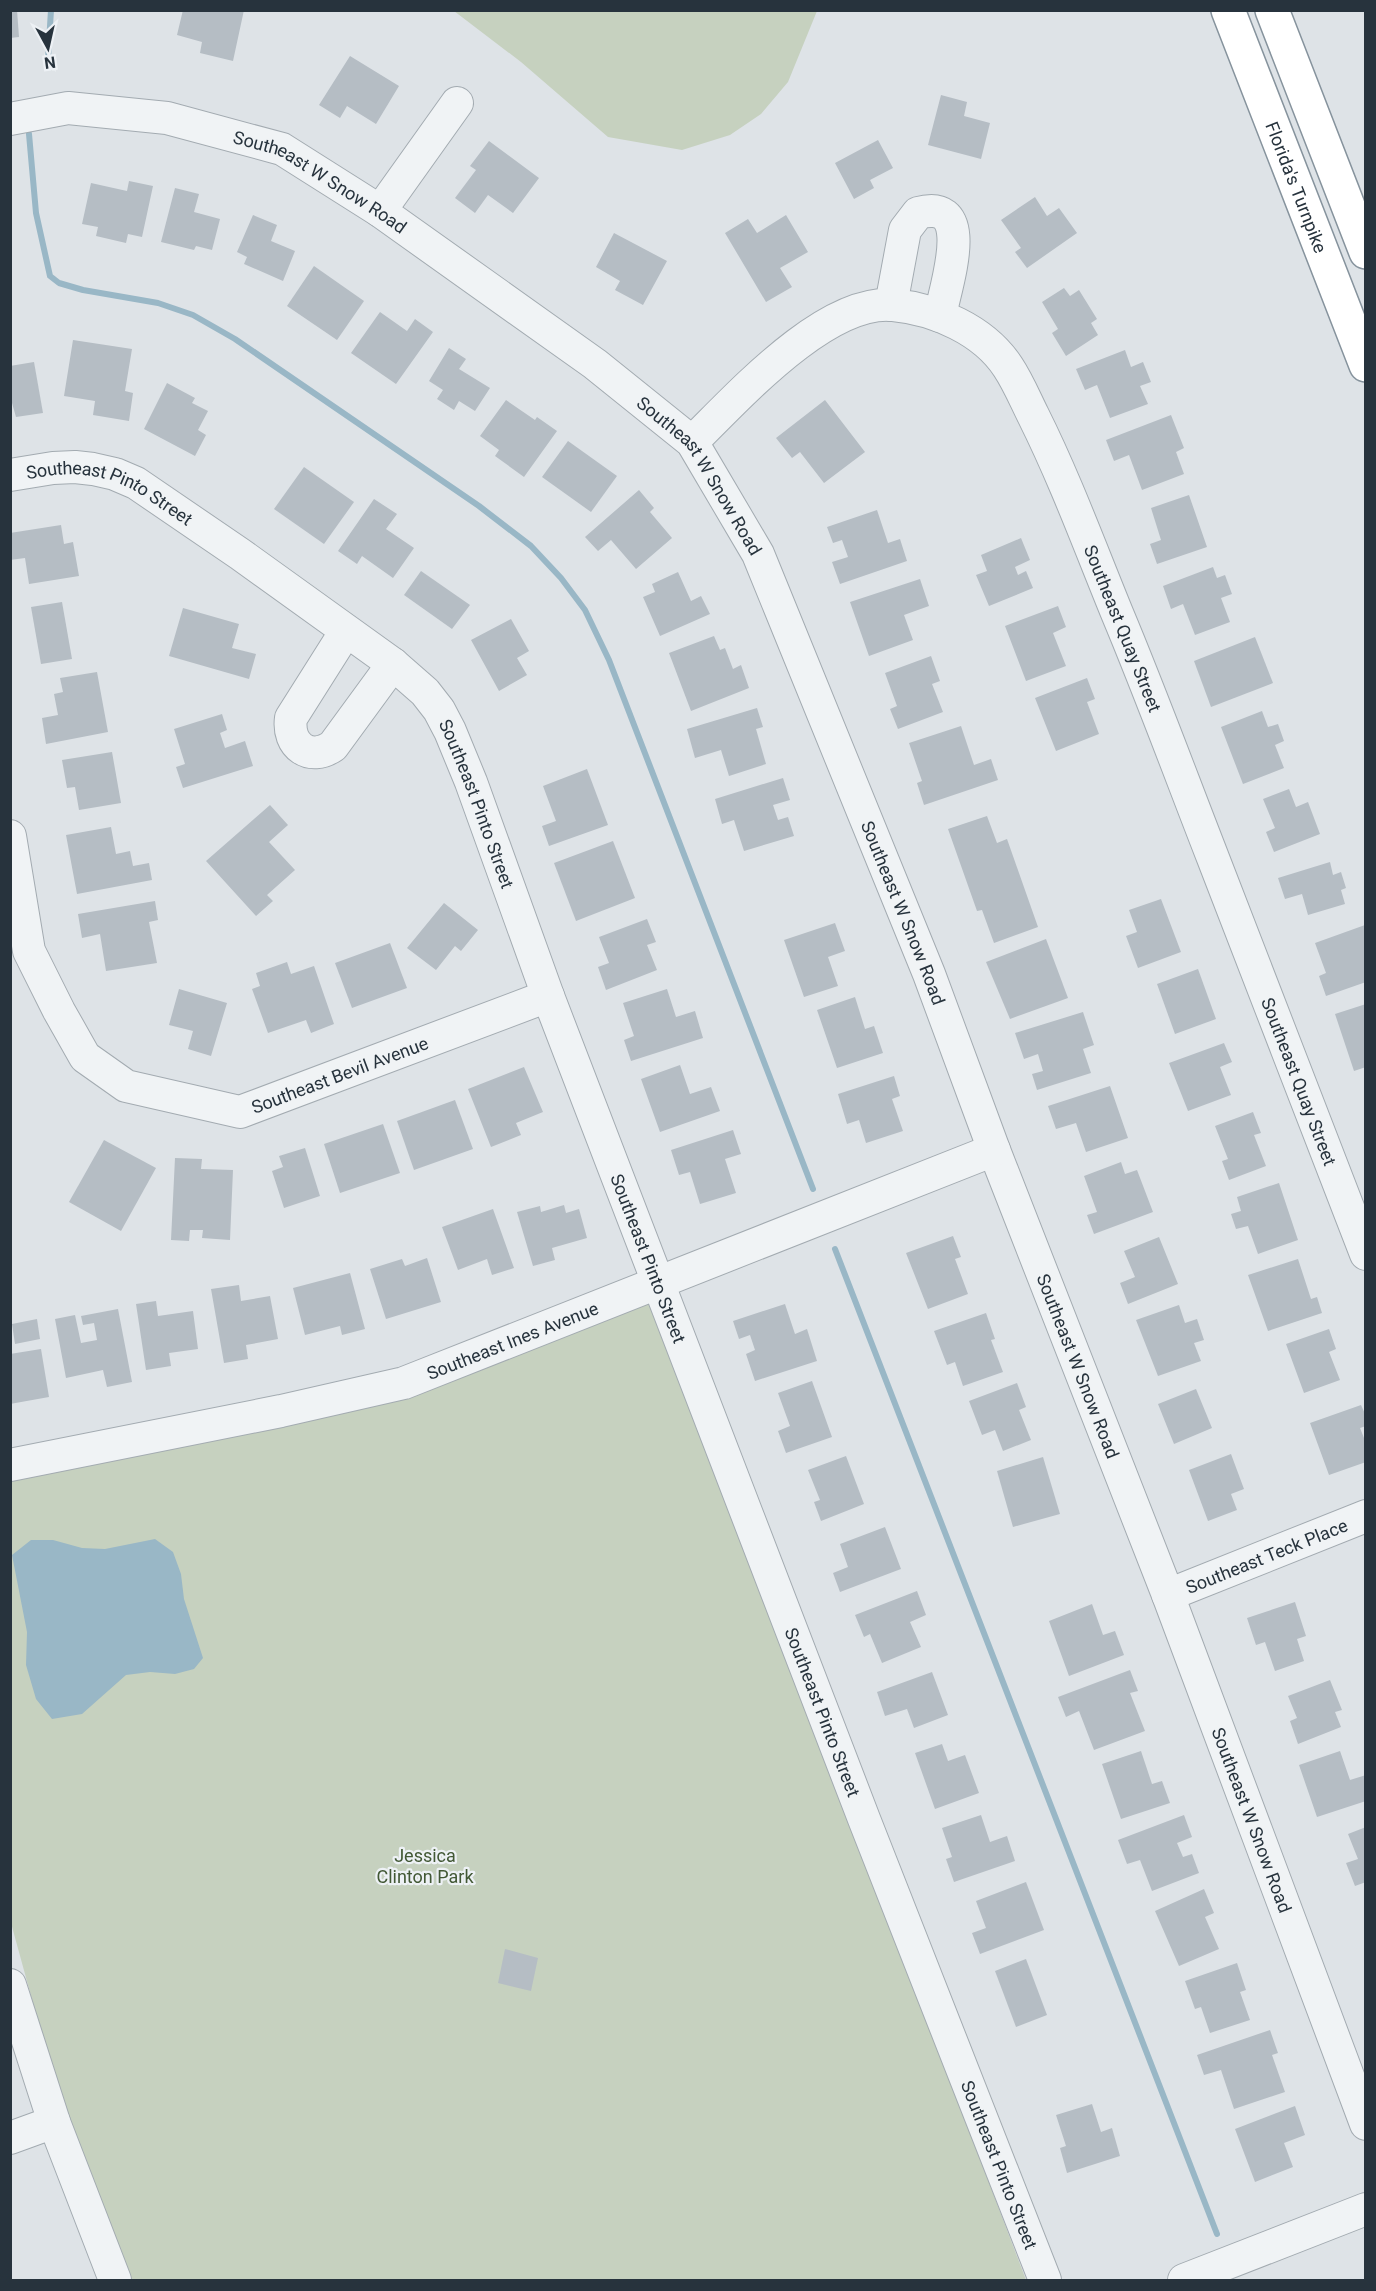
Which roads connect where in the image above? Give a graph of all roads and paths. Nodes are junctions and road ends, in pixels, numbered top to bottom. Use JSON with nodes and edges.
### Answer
{"nodes":[{"id":1,"x":1228,"y":10,"type":"edge"},
{"id":2,"x":1272,"y":10,"type":"edge"},
{"id":3,"x":457,"y":103,"type":"dead end"},
{"id":4,"x":10,"y":119,"type":"edge"},
{"id":5,"x":380,"y":211,"type":"junction"},
{"id":6,"x":1365,"y":252,"type":"edge"},
{"id":7,"x":891,"y":305,"type":"junction"},
{"id":8,"x":940,"y":316,"type":"junction"},
{"id":9,"x":1365,"y":365,"type":"edge"},
{"id":10,"x":692,"y":442,"type":"junction"},
{"id":11,"x":10,"y":475,"type":"edge"},
{"id":12,"x":346,"y":631,"type":"junction"},
{"id":13,"x":393,"y":664,"type":"junction"},
{"id":14,"x":10,"y":836,"type":"edge"},
{"id":15,"x":548,"y":996,"type":"junction"},
{"id":16,"x":994,"y":1150,"type":"junction"},
{"id":17,"x":1365,"y":1254,"type":"edge"},
{"id":18,"x":658,"y":1282,"type":"junction"},
{"id":19,"x":10,"y":1465,"type":"edge"},
{"id":20,"x":1365,"y":1516,"type":"edge"},
{"id":21,"x":1168,"y":1595,"type":"junction"},
{"id":22,"x":10,"y":1985,"type":"edge"},
{"id":23,"x":54,"y":2122,"type":"junction"},
{"id":24,"x":1365,"y":2124,"type":"edge"},
{"id":25,"x":10,"y":2138,"type":"edge"},
{"id":26,"x":1365,"y":2210,"type":"edge"},
{"id":27,"x":115,"y":2280,"type":"edge"},
{"id":28,"x":1045,"y":2280,"type":"edge"},
{"id":29,"x":1184,"y":2280,"type":"edge"}],
"edges":[{"from":1,"to":9,"type":"highway","name":"Florida's Turnpike"},
{"from":2,"to":6,"type":"highway"},
{"from":3,"to":5,"type":"street"},
{"from":4,"to":5,"type":"street","name":"Southeast W Snow Road"},
{"from":5,"to":10,"type":"street","name":"Southeast W Snow Road"},
{"from":7,"to":8,"type":"street","name":"Southeast Quay Street"},
{"from":7,"to":8,"type":"street"},
{"from":7,"to":10,"type":"street","name":"Southeast Quay Street"},
{"from":8,"to":17,"type":"street","name":"Southeast Quay Street"},
{"from":10,"to":16,"type":"street","name":"Southeast W Snow Road"},
{"from":11,"to":12,"type":"street","name":"Southeast Pinto Street"},
{"from":12,"to":13,"type":"street","name":"Southeast Pinto Street"},
{"from":12,"to":13,"type":"street"},
{"from":13,"to":15,"type":"street","name":"Southeast Pinto Street"},
{"from":14,"to":15,"type":"street","name":"Southeast Bevil Avenue"},
{"from":15,"to":18,"type":"street","name":"Southeast Pinto Street"},
{"from":16,"to":18,"type":"street","name":"Southeast Ines Avenue"},
{"from":16,"to":21,"type":"street","name":"Southeast W Snow Road"},
{"from":18,"to":19,"type":"street","name":"Southeast Ines Avenue"},
{"from":18,"to":28,"type":"street","name":"Southeast Pinto Street"},
{"from":20,"to":21,"type":"street","name":"Southeast Teck Place"},
{"from":21,"to":24,"type":"street","name":"Southeast W Snow Road"},
{"from":22,"to":23,"type":"street"},
{"from":23,"to":25,"type":"street"},
{"from":23,"to":27,"type":"street"},
{"from":26,"to":29,"type":"street"}]}
